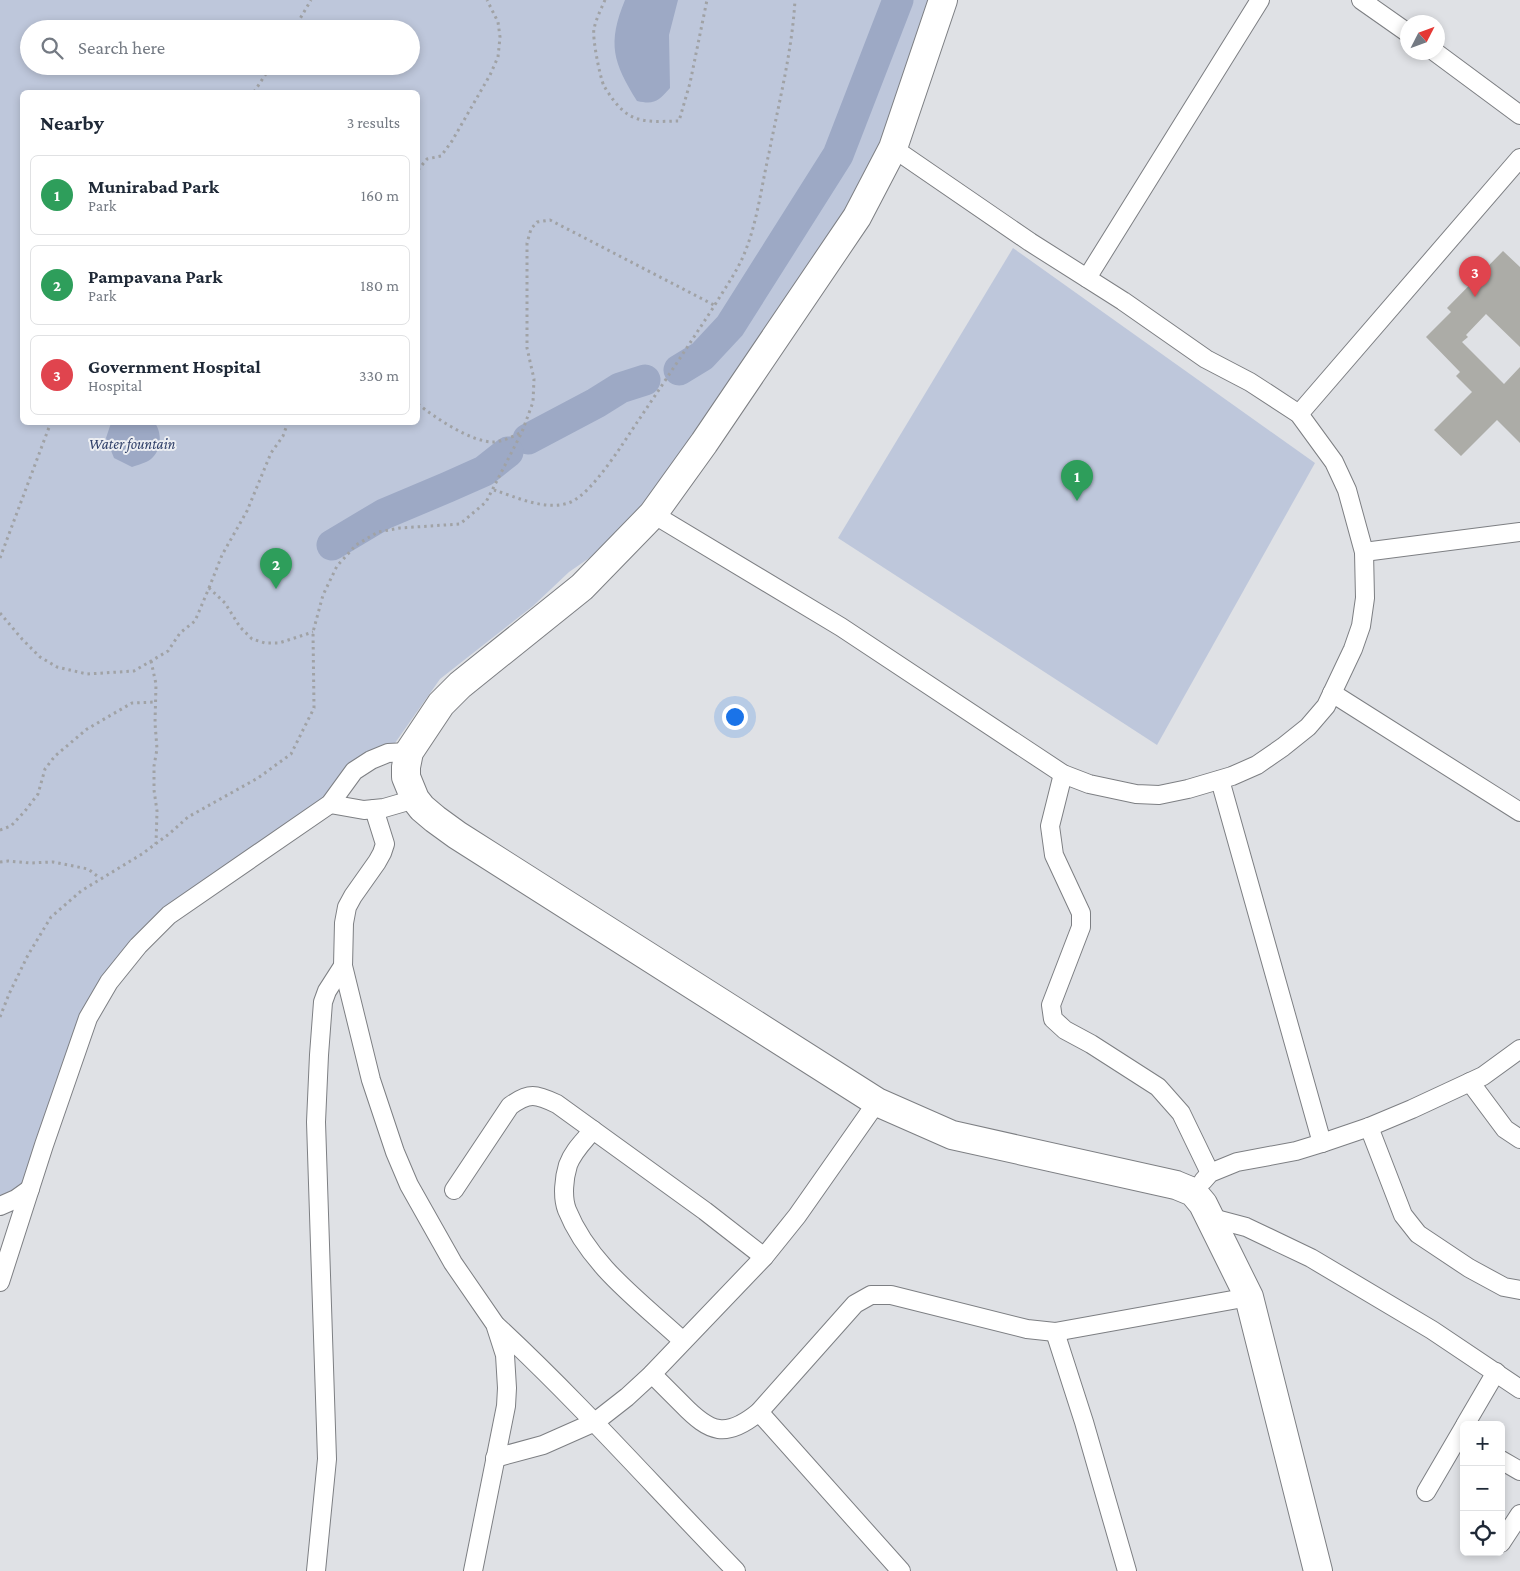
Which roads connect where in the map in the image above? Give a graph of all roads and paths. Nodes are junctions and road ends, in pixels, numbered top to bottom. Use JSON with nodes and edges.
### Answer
{"nodes":[{"id":1,"x":311,"y":0,"type":"edge"},
{"id":2,"x":486,"y":0,"type":"edge"},
{"id":3,"x":606,"y":0,"type":"edge"},
{"id":4,"x":707,"y":0,"type":"edge"},
{"id":5,"x":796,"y":0,"type":"edge"},
{"id":6,"x":943,"y":0,"type":"edge"},
{"id":7,"x":1260,"y":0,"type":"edge"},
{"id":8,"x":1361,"y":0,"type":"edge"},
{"id":9,"x":299,"y":20,"type":"edge"},
{"id":10,"x":1400,"y":27,"type":"edge"},
{"id":11,"x":1445,"y":59,"type":"edge"},
{"id":12,"x":265,"y":75,"type":"edge"},
{"id":13,"x":255,"y":90,"type":"edge"},
{"id":14,"x":1520,"y":115,"type":"edge"},
{"id":15,"x":893,"y":148,"type":"junction"},
{"id":16,"x":1520,"y":158,"type":"edge"},
{"id":17,"x":420,"y":168,"type":"edge"},
{"id":18,"x":1087,"y":278,"type":"junction"},
{"id":19,"x":714,"y":305,"type":"junction"},
{"id":20,"x":420,"y":405,"type":"edge"},
{"id":21,"x":1299,"y":414,"type":"junction"},
{"id":22,"x":49,"y":425,"type":"edge"},
{"id":23,"x":287,"y":425,"type":"edge"},
{"id":24,"x":522,"y":432,"type":"junction"},
{"id":25,"x":494,"y":490,"type":"junction"},
{"id":26,"x":653,"y":514,"type":"junction"},
{"id":27,"x":1520,"y":532,"type":"edge"},
{"id":28,"x":1364,"y":552,"type":"junction"},
{"id":29,"x":0,"y":558,"type":"edge"},
{"id":30,"x":209,"y":588,"type":"junction"},
{"id":31,"x":0,"y":613,"type":"edge"},
{"id":32,"x":313,"y":632,"type":"junction"},
{"id":33,"x":152,"y":661,"type":"junction"},
{"id":34,"x":1332,"y":693,"type":"junction"},
{"id":35,"x":155,"y":702,"type":"junction"},
{"id":36,"x":410,"y":752,"type":"junction"},
{"id":37,"x":1063,"y":774,"type":"junction"},
{"id":38,"x":1220,"y":780,"type":"junction"},
{"id":39,"x":415,"y":799,"type":"junction"},
{"id":40,"x":330,"y":804,"type":"junction"},
{"id":41,"x":374,"y":809,"type":"junction"},
{"id":42,"x":1520,"y":812,"type":"edge"},
{"id":43,"x":0,"y":830,"type":"edge"},
{"id":44,"x":156,"y":844,"type":"junction"},
{"id":45,"x":0,"y":862,"type":"edge"},
{"id":46,"x":100,"y":878,"type":"junction"},
{"id":47,"x":343,"y":966,"type":"junction"},
{"id":48,"x":0,"y":1017,"type":"edge"},
{"id":49,"x":1520,"y":1050,"type":"edge"},
{"id":50,"x":1470,"y":1082,"type":"junction"},
{"id":51,"x":877,"y":1102,"type":"junction"},
{"id":52,"x":1369,"y":1127,"type":"junction"},
{"id":53,"x":592,"y":1130,"type":"junction"},
{"id":54,"x":1520,"y":1139,"type":"edge"},
{"id":55,"x":1322,"y":1143,"type":"junction"},
{"id":56,"x":1202,"y":1183,"type":"junction"},
{"id":57,"x":30,"y":1189,"type":"junction"},
{"id":58,"x":454,"y":1190,"type":"dead end"},
{"id":59,"x":0,"y":1206,"type":"edge"},
{"id":60,"x":1212,"y":1218,"type":"junction"},
{"id":61,"x":764,"y":1257,"type":"junction"},
{"id":62,"x":0,"y":1282,"type":"edge"},
{"id":63,"x":1520,"y":1290,"type":"edge"},
{"id":64,"x":1249,"y":1297,"type":"junction"},
{"id":65,"x":495,"y":1324,"type":"junction"},
{"id":66,"x":1055,"y":1332,"type":"junction"},
{"id":67,"x":683,"y":1341,"type":"junction"},
{"id":68,"x":1496,"y":1372,"type":"junction"},
{"id":69,"x":652,"y":1374,"type":"junction"},
{"id":70,"x":1520,"y":1389,"type":"edge"},
{"id":71,"x":759,"y":1412,"type":"junction"},
{"id":72,"x":1468,"y":1421,"type":"edge"},
{"id":73,"x":595,"y":1422,"type":"junction"},
{"id":74,"x":1460,"y":1435,"type":"edge"},
{"id":75,"x":495,"y":1458,"type":"junction"},
{"id":76,"x":1505,"y":1462,"type":"edge"},
{"id":77,"x":1520,"y":1471,"type":"edge"},
{"id":78,"x":1426,"y":1492,"type":"dead end"},
{"id":79,"x":1520,"y":1514,"type":"edge"},
{"id":80,"x":1505,"y":1538,"type":"edge"},
{"id":81,"x":316,"y":1571,"type":"edge"},
{"id":82,"x":473,"y":1571,"type":"edge"},
{"id":83,"x":736,"y":1571,"type":"edge"},
{"id":84,"x":901,"y":1571,"type":"edge"},
{"id":85,"x":1127,"y":1571,"type":"edge"},
{"id":86,"x":1318,"y":1571,"type":"edge"}],
"edges":[{"from":1,"to":9,"type":"path"},
{"from":2,"to":17,"type":"path"},
{"from":3,"to":4,"type":"path"},
{"from":5,"to":19,"type":"path"},
{"from":6,"to":15,"type":"main road"},
{"from":7,"to":18,"type":"street"},
{"from":8,"to":10,"type":"street"},
{"from":11,"to":14,"type":"street"},
{"from":12,"to":13,"type":"path"},
{"from":15,"to":18,"type":"street"},
{"from":15,"to":26,"type":"main road"},
{"from":16,"to":21,"type":"street"},
{"from":18,"to":21,"type":"street"},
{"from":19,"to":24,"type":"path"},
{"from":19,"to":25,"type":"path"},
{"from":20,"to":24,"type":"path"},
{"from":21,"to":28,"type":"street"},
{"from":22,"to":29,"type":"path"},
{"from":23,"to":30,"type":"path"},
{"from":24,"to":25,"type":"path"},
{"from":25,"to":32,"type":"path"},
{"from":26,"to":36,"type":"main road"},
{"from":26,"to":37,"type":"street"},
{"from":27,"to":28,"type":"street"},
{"from":28,"to":34,"type":"street"},
{"from":30,"to":32,"type":"path"},
{"from":30,"to":33,"type":"path"},
{"from":31,"to":33,"type":"path"},
{"from":32,"to":44,"type":"path"},
{"from":33,"to":35,"type":"path"},
{"from":34,"to":38,"type":"street"},
{"from":34,"to":42,"type":"street"},
{"from":35,"to":43,"type":"path"},
{"from":35,"to":44,"type":"path"},
{"from":36,"to":39,"type":"main road"},
{"from":36,"to":40,"type":"street"},
{"from":37,"to":38,"type":"street"},
{"from":37,"to":56,"type":"street"},
{"from":38,"to":55,"type":"street"},
{"from":39,"to":41,"type":"street"},
{"from":39,"to":51,"type":"main road"},
{"from":40,"to":41,"type":"street"},
{"from":40,"to":57,"type":"street"},
{"from":41,"to":47,"type":"street"},
{"from":44,"to":46,"type":"path"},
{"from":45,"to":46,"type":"path"},
{"from":46,"to":48,"type":"path"},
{"from":47,"to":65,"type":"street"},
{"from":47,"to":81,"type":"street"},
{"from":49,"to":50,"type":"street"},
{"from":50,"to":52,"type":"street"},
{"from":50,"to":54,"type":"street"},
{"from":51,"to":56,"type":"main road"},
{"from":51,"to":61,"type":"street"},
{"from":52,"to":55,"type":"street"},
{"from":52,"to":63,"type":"street"},
{"from":53,"to":58,"type":"street"},
{"from":53,"to":61,"type":"street"},
{"from":53,"to":67,"type":"street"},
{"from":55,"to":56,"type":"street"},
{"from":56,"to":60,"type":"main road"},
{"from":57,"to":59,"type":"street"},
{"from":57,"to":62,"type":"street"},
{"from":60,"to":64,"type":"main road"},
{"from":60,"to":68,"type":"street"},
{"from":61,"to":67,"type":"street"},
{"from":64,"to":66,"type":"street"},
{"from":64,"to":86,"type":"main road"},
{"from":65,"to":73,"type":"street"},
{"from":65,"to":75,"type":"street"},
{"from":66,"to":71,"type":"street"},
{"from":66,"to":85,"type":"street"},
{"from":67,"to":69,"type":"street"},
{"from":68,"to":70,"type":"street"},
{"from":68,"to":72,"type":"street"},
{"from":69,"to":71,"type":"street"},
{"from":69,"to":73,"type":"street"},
{"from":71,"to":84,"type":"street"},
{"from":73,"to":75,"type":"street"},
{"from":73,"to":83,"type":"street"},
{"from":74,"to":78,"type":"street"},
{"from":75,"to":82,"type":"street"},
{"from":76,"to":77,"type":"street"},
{"from":79,"to":80,"type":"street"}]}
